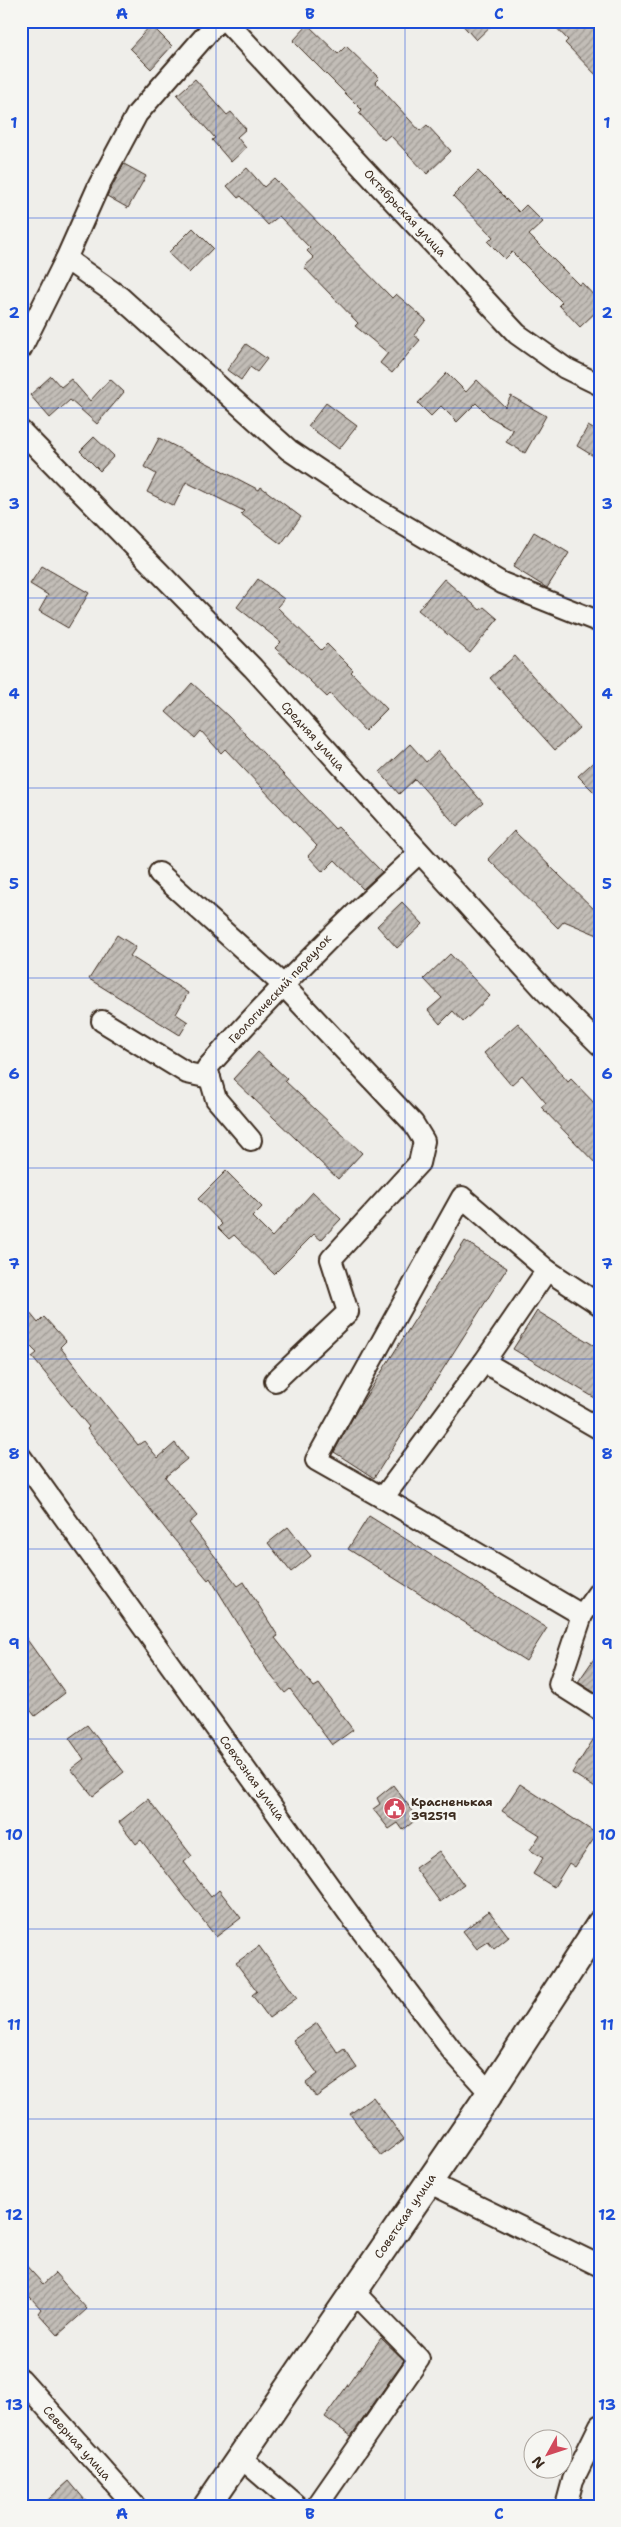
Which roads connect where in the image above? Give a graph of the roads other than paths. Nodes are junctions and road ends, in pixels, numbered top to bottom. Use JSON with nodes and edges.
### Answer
{"nodes":[{"id":1,"x":218,"y":21,"type":"edge"},
{"id":2,"x":226,"y":21,"type":"edge"},
{"id":3,"x":66,"y":259,"type":"junction"},
{"id":4,"x":21,"y":349,"type":"edge"},
{"id":5,"x":600,"y":385,"type":"edge"},
{"id":6,"x":21,"y":431,"type":"edge"},
{"id":7,"x":600,"y":622,"type":"edge"},
{"id":8,"x":419,"y":853,"type":"junction"},
{"id":9,"x":159,"y":873,"type":"dead end"},
{"id":10,"x":283,"y":985,"type":"junction"},
{"id":11,"x":102,"y":1021,"type":"dead end"},
{"id":12,"x":600,"y":1045,"type":"edge"},
{"id":13,"x":210,"y":1078,"type":"junction"},
{"id":14,"x":251,"y":1140,"type":"dead end"},
{"id":15,"x":547,"y":1270,"type":"junction"},
{"id":16,"x":600,"y":1305,"type":"edge"},
{"id":17,"x":484,"y":1362,"type":"junction"},
{"id":18,"x":275,"y":1381,"type":"dead end"},
{"id":19,"x":600,"y":1429,"type":"edge"},
{"id":20,"x":21,"y":1457,"type":"edge"},
{"id":21,"x":383,"y":1498,"type":"junction"},
{"id":22,"x":600,"y":1590,"type":"edge"},
{"id":23,"x":582,"y":1615,"type":"junction"},
{"id":24,"x":600,"y":1710,"type":"edge"},
{"id":25,"x":600,"y":1924,"type":"edge"},
{"id":26,"x":490,"y":2093,"type":"junction"},
{"id":27,"x":428,"y":2182,"type":"junction"},
{"id":28,"x":600,"y":2266,"type":"edge"},
{"id":29,"x":353,"y":2291,"type":"junction"},
{"id":30,"x":21,"y":2379,"type":"edge"},
{"id":31,"x":600,"y":2425,"type":"edge"},
{"id":32,"x":240,"y":2457,"type":"junction"},
{"id":33,"x":569,"y":2505,"type":"edge"},
{"id":34,"x":135,"y":2506,"type":"edge"},
{"id":35,"x":207,"y":2506,"type":"edge"},
{"id":36,"x":297,"y":2506,"type":"edge"},
{"id":37,"x":317,"y":2506,"type":"edge"}],
"edges":[{"from":1,"to":3,"type":"street"},
{"from":2,"to":5,"type":"street","name":"Октябрьская улица"},
{"from":3,"to":4,"type":"street"},
{"from":3,"to":7,"type":"street"},
{"from":6,"to":8,"type":"street","name":"Средняя улица"},
{"from":8,"to":10,"type":"street","name":"Геологический переулок"},
{"from":8,"to":12,"type":"street","name":"Средняя улица"},
{"from":9,"to":10,"type":"street"},
{"from":10,"to":13,"type":"street","name":"Геологический переулок"},
{"from":10,"to":18,"type":"street"},
{"from":11,"to":13,"type":"street"},
{"from":13,"to":14,"type":"street"},
{"from":15,"to":16,"type":"street"},
{"from":15,"to":17,"type":"street"},
{"from":15,"to":21,"type":"street"},
{"from":17,"to":19,"type":"street"},
{"from":17,"to":21,"type":"street"},
{"from":20,"to":26,"type":"street","name":"Совхозная улица"},
{"from":21,"to":23,"type":"street"},
{"from":22,"to":23,"type":"street"},
{"from":23,"to":24,"type":"street"},
{"from":25,"to":26,"type":"main road","name":"Советская улица"},
{"from":26,"to":27,"type":"main road","name":"Советская улица"},
{"from":27,"to":28,"type":"street"},
{"from":27,"to":29,"type":"main road","name":"Советская улица"},
{"from":29,"to":32,"type":"main road","name":"Советская улица"},
{"from":29,"to":37,"type":"street"},
{"from":30,"to":34,"type":"street","name":"Северная улица"},
{"from":31,"to":33,"type":"street"},
{"from":32,"to":35,"type":"main road","name":"Советская улица"},
{"from":32,"to":36,"type":"street"}]}
